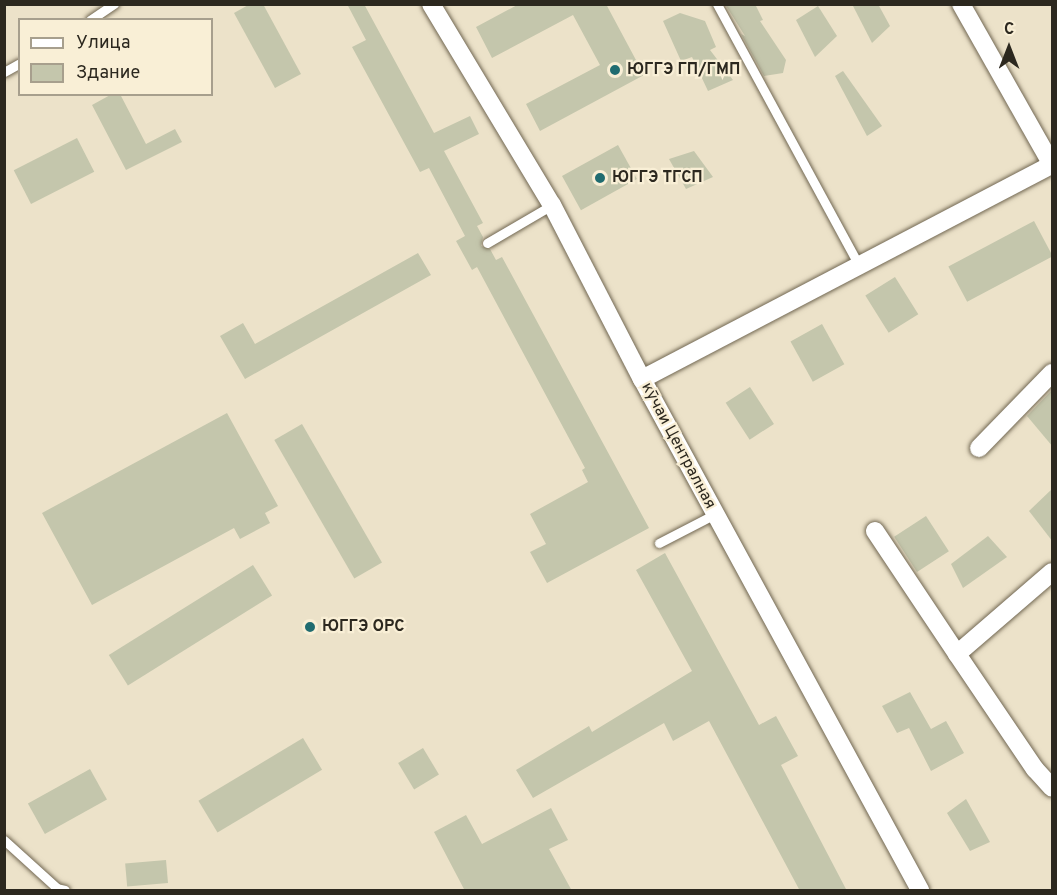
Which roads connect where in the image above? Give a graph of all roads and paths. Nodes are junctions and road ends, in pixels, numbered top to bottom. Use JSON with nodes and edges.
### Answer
{"nodes":[{"id":1,"x":114,"y":4,"type":"edge"},
{"id":2,"x":432,"y":4,"type":"edge"},
{"id":3,"x":717,"y":4,"type":"edge"},
{"id":4,"x":961,"y":4,"type":"edge"},
{"id":5,"x":93,"y":18,"type":"edge"},
{"id":6,"x":18,"y":64,"type":"edge"},
{"id":7,"x":4,"y":72,"type":"edge"},
{"id":8,"x":1052,"y":165,"type":"edge"},
{"id":9,"x":552,"y":205,"type":"junction"},
{"id":10,"x":487,"y":243,"type":"dead end"},
{"id":11,"x":860,"y":267,"type":"junction"},
{"id":12,"x":1053,"y":373,"type":"edge"},
{"id":13,"x":642,"y":379,"type":"junction"},
{"id":14,"x":980,"y":448,"type":"dead end"},
{"id":15,"x":715,"y":514,"type":"junction"},
{"id":16,"x":875,"y":531,"type":"dead end"},
{"id":17,"x":659,"y":543,"type":"dead end"},
{"id":18,"x":1053,"y":572,"type":"edge"},
{"id":19,"x":957,"y":654,"type":"junction"},
{"id":20,"x":1053,"y":788,"type":"edge"},
{"id":21,"x":4,"y":840,"type":"edge"},
{"id":22,"x":65,"y":891,"type":"edge"},
{"id":23,"x":920,"y":891,"type":"edge"}],
"edges":[{"from":1,"to":5,"type":"lane"},
{"from":2,"to":9,"type":"street","name":"кӯчаи Централная"},
{"from":3,"to":11,"type":"lane"},
{"from":4,"to":8,"type":"street"},
{"from":6,"to":7,"type":"lane"},
{"from":8,"to":11,"type":"street"},
{"from":9,"to":10,"type":"lane"},
{"from":9,"to":13,"type":"street","name":"кӯчаи Централная"},
{"from":11,"to":13,"type":"street"},
{"from":12,"to":14,"type":"street"},
{"from":13,"to":15,"type":"street","name":"кӯчаи Централная"},
{"from":15,"to":17,"type":"lane"},
{"from":15,"to":23,"type":"street","name":"кӯчаи Централная"},
{"from":16,"to":19,"type":"street"},
{"from":18,"to":19,"type":"street"},
{"from":19,"to":20,"type":"street"},
{"from":21,"to":22,"type":"lane"}]}
